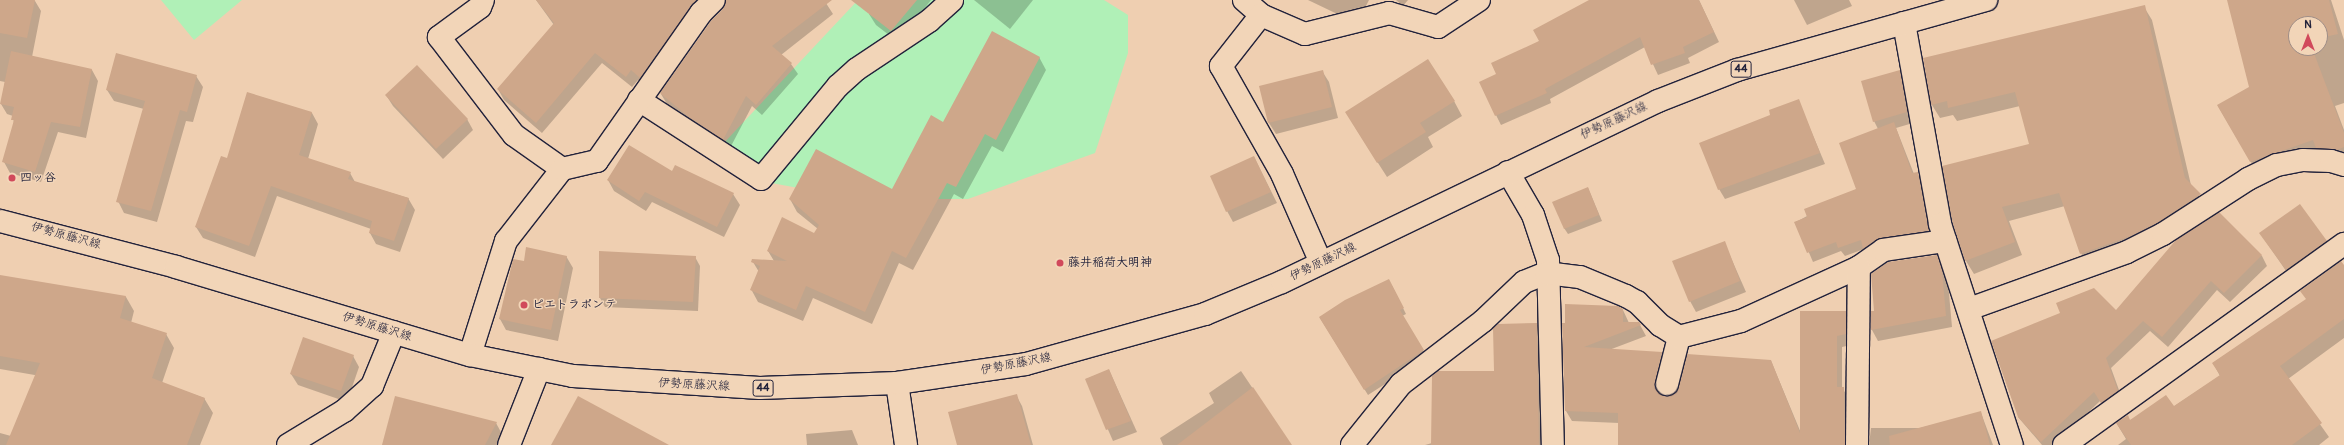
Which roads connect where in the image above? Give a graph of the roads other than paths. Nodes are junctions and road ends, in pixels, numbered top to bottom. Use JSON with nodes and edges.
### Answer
{"nodes":[{"id":1,"x":483,"y":0,"type":"edge"},
{"id":2,"x":714,"y":0,"type":"edge"},
{"id":3,"x":952,"y":0,"type":"edge"},
{"id":4,"x":1244,"y":0,"type":"edge"},
{"id":5,"x":1480,"y":0,"type":"edge"},
{"id":6,"x":1986,"y":0,"type":"edge"},
{"id":7,"x":1261,"y":15,"type":"junction"},
{"id":8,"x":1904,"y":23,"type":"junction"},
{"id":9,"x":639,"y":100,"type":"junction"},
{"id":10,"x":2344,"y":165,"type":"edge"},
{"id":11,"x":562,"y":169,"type":"junction"},
{"id":12,"x":1508,"y":172,"type":"junction"},
{"id":13,"x":0,"y":221,"type":"edge"},
{"id":14,"x":1945,"y":241,"type":"junction"},
{"id":15,"x":2344,"y":244,"type":"edge"},
{"id":16,"x":1321,"y":263,"type":"junction"},
{"id":17,"x":1859,"y":267,"type":"junction"},
{"id":18,"x":1550,"y":273,"type":"junction"},
{"id":19,"x":1969,"y":309,"type":"junction"},
{"id":20,"x":394,"y":332,"type":"junction"},
{"id":21,"x":1679,"y":337,"type":"junction"},
{"id":22,"x":470,"y":355,"type":"junction"},
{"id":23,"x":539,"y":369,"type":"junction"},
{"id":24,"x":897,"y":383,"type":"junction"},
{"id":25,"x":1667,"y":384,"type":"dead end"},
{"id":26,"x":288,"y":445,"type":"edge"},
{"id":27,"x":509,"y":445,"type":"edge"},
{"id":28,"x":906,"y":445,"type":"edge"},
{"id":29,"x":1352,"y":445,"type":"edge"},
{"id":30,"x":1553,"y":445,"type":"edge"},
{"id":31,"x":1857,"y":445,"type":"edge"},
{"id":32,"x":2012,"y":445,"type":"edge"},
{"id":33,"x":2064,"y":445,"type":"edge"}],
"edges":[{"from":1,"to":11,"type":"street"},
{"from":2,"to":9,"type":"street"},
{"from":3,"to":9,"type":"street"},
{"from":4,"to":7,"type":"street"},
{"from":5,"to":7,"type":"street"},
{"from":6,"to":8,"type":"street","name":"伊勢原藤沢線","number":"44"},
{"from":7,"to":16,"type":"street"},
{"from":8,"to":12,"type":"street","name":"伊勢原藤沢線","number":"44"},
{"from":8,"to":14,"type":"street"},
{"from":9,"to":11,"type":"street"},
{"from":10,"to":19,"type":"street"},
{"from":11,"to":22,"type":"street"},
{"from":12,"to":16,"type":"street","name":"伊勢原藤沢線","number":"44"},
{"from":12,"to":18,"type":"street"},
{"from":13,"to":20,"type":"street","name":"伊勢原藤沢線","number":"44"},
{"from":14,"to":17,"type":"street"},
{"from":14,"to":19,"type":"street"},
{"from":15,"to":33,"type":"street"},
{"from":16,"to":24,"type":"street","name":"伊勢原藤沢線","number":"44"},
{"from":17,"to":21,"type":"street"},
{"from":17,"to":31,"type":"street"},
{"from":18,"to":21,"type":"street"},
{"from":18,"to":29,"type":"street"},
{"from":18,"to":30,"type":"street"},
{"from":19,"to":32,"type":"street"},
{"from":20,"to":22,"type":"street","name":"伊勢原藤沢線","number":"44"},
{"from":20,"to":26,"type":"street"},
{"from":21,"to":25,"type":"street"},
{"from":22,"to":23,"type":"street","name":"伊勢原藤沢線","number":"44"},
{"from":23,"to":24,"type":"street","name":"伊勢原藤沢線","number":"44"},
{"from":23,"to":27,"type":"street"},
{"from":24,"to":28,"type":"street"}]}
